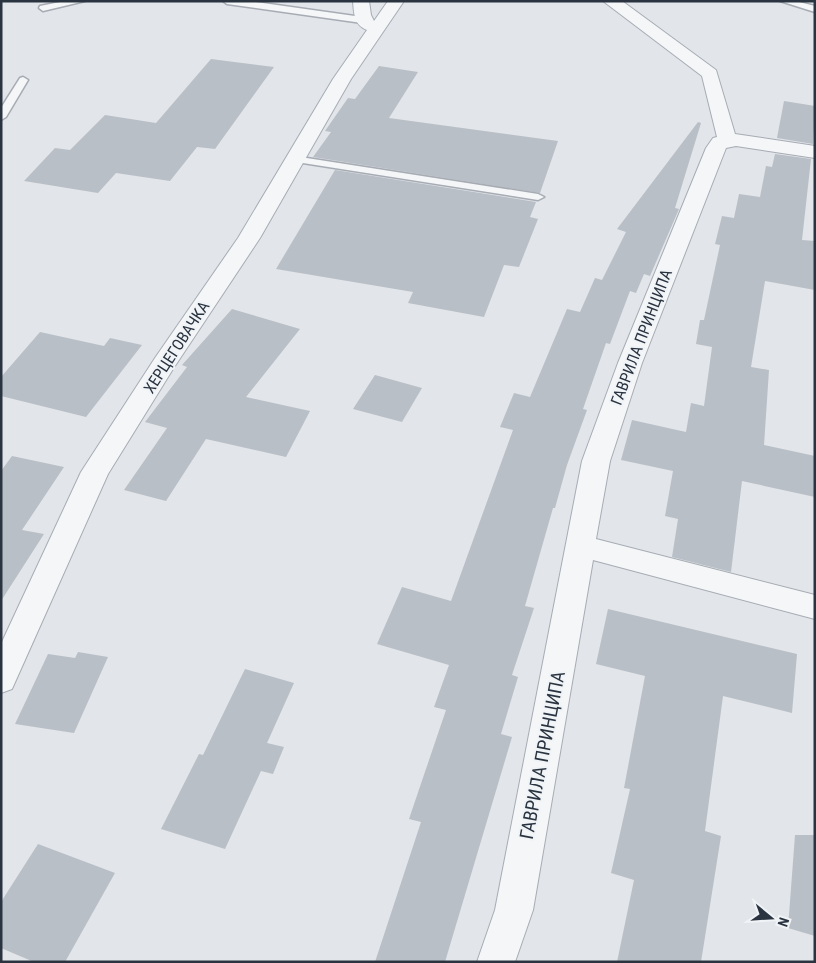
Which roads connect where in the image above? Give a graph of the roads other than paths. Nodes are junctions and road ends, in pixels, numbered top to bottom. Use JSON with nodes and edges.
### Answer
{"nodes":[{"id":1,"x":81,"y":1,"type":"edge"},
{"id":2,"x":227,"y":1,"type":"edge"},
{"id":3,"x":361,"y":1,"type":"edge"},
{"id":4,"x":396,"y":1,"type":"edge"},
{"id":5,"x":611,"y":1,"type":"edge"},
{"id":6,"x":784,"y":1,"type":"edge"},
{"id":7,"x":43,"y":8,"type":"dead end"},
{"id":8,"x":815,"y":9,"type":"edge"},
{"id":9,"x":369,"y":24,"type":"junction"},
{"id":10,"x":22,"y":80,"type":"dead end"},
{"id":11,"x":1,"y":117,"type":"edge"},
{"id":12,"x":727,"y":140,"type":"junction"},
{"id":13,"x":815,"y":152,"type":"edge"},
{"id":14,"x":294,"y":160,"type":"junction"},
{"id":15,"x":538,"y":197,"type":"dead end"},
{"id":16,"x":581,"y":546,"type":"junction"},
{"id":17,"x":815,"y":607,"type":"edge"},
{"id":18,"x":1,"y":679,"type":"edge"},
{"id":19,"x":496,"y":962,"type":"edge"}],
"edges":[{"from":1,"to":7,"type":"lane"},
{"from":2,"to":9,"type":"lane"},
{"from":3,"to":9,"type":"street"},
{"from":4,"to":9,"type":"street","name":"ХЕРЦЕГОВАЧКА"},
{"from":5,"to":12,"type":"street"},
{"from":6,"to":8,"type":"lane"},
{"from":9,"to":14,"type":"street","name":"ХЕРЦЕГОВАЧКА"},
{"from":10,"to":11,"type":"lane"},
{"from":12,"to":13,"type":"street"},
{"from":12,"to":16,"type":"street","name":"ГАВРИЛА ПРИНЦИПА"},
{"from":14,"to":15,"type":"lane"},
{"from":14,"to":18,"type":"street","name":"ХЕРЦЕГОВАЧКА"},
{"from":16,"to":17,"type":"street"},
{"from":16,"to":19,"type":"street","name":"ГАВРИЛА ПРИНЦИПА"}]}
